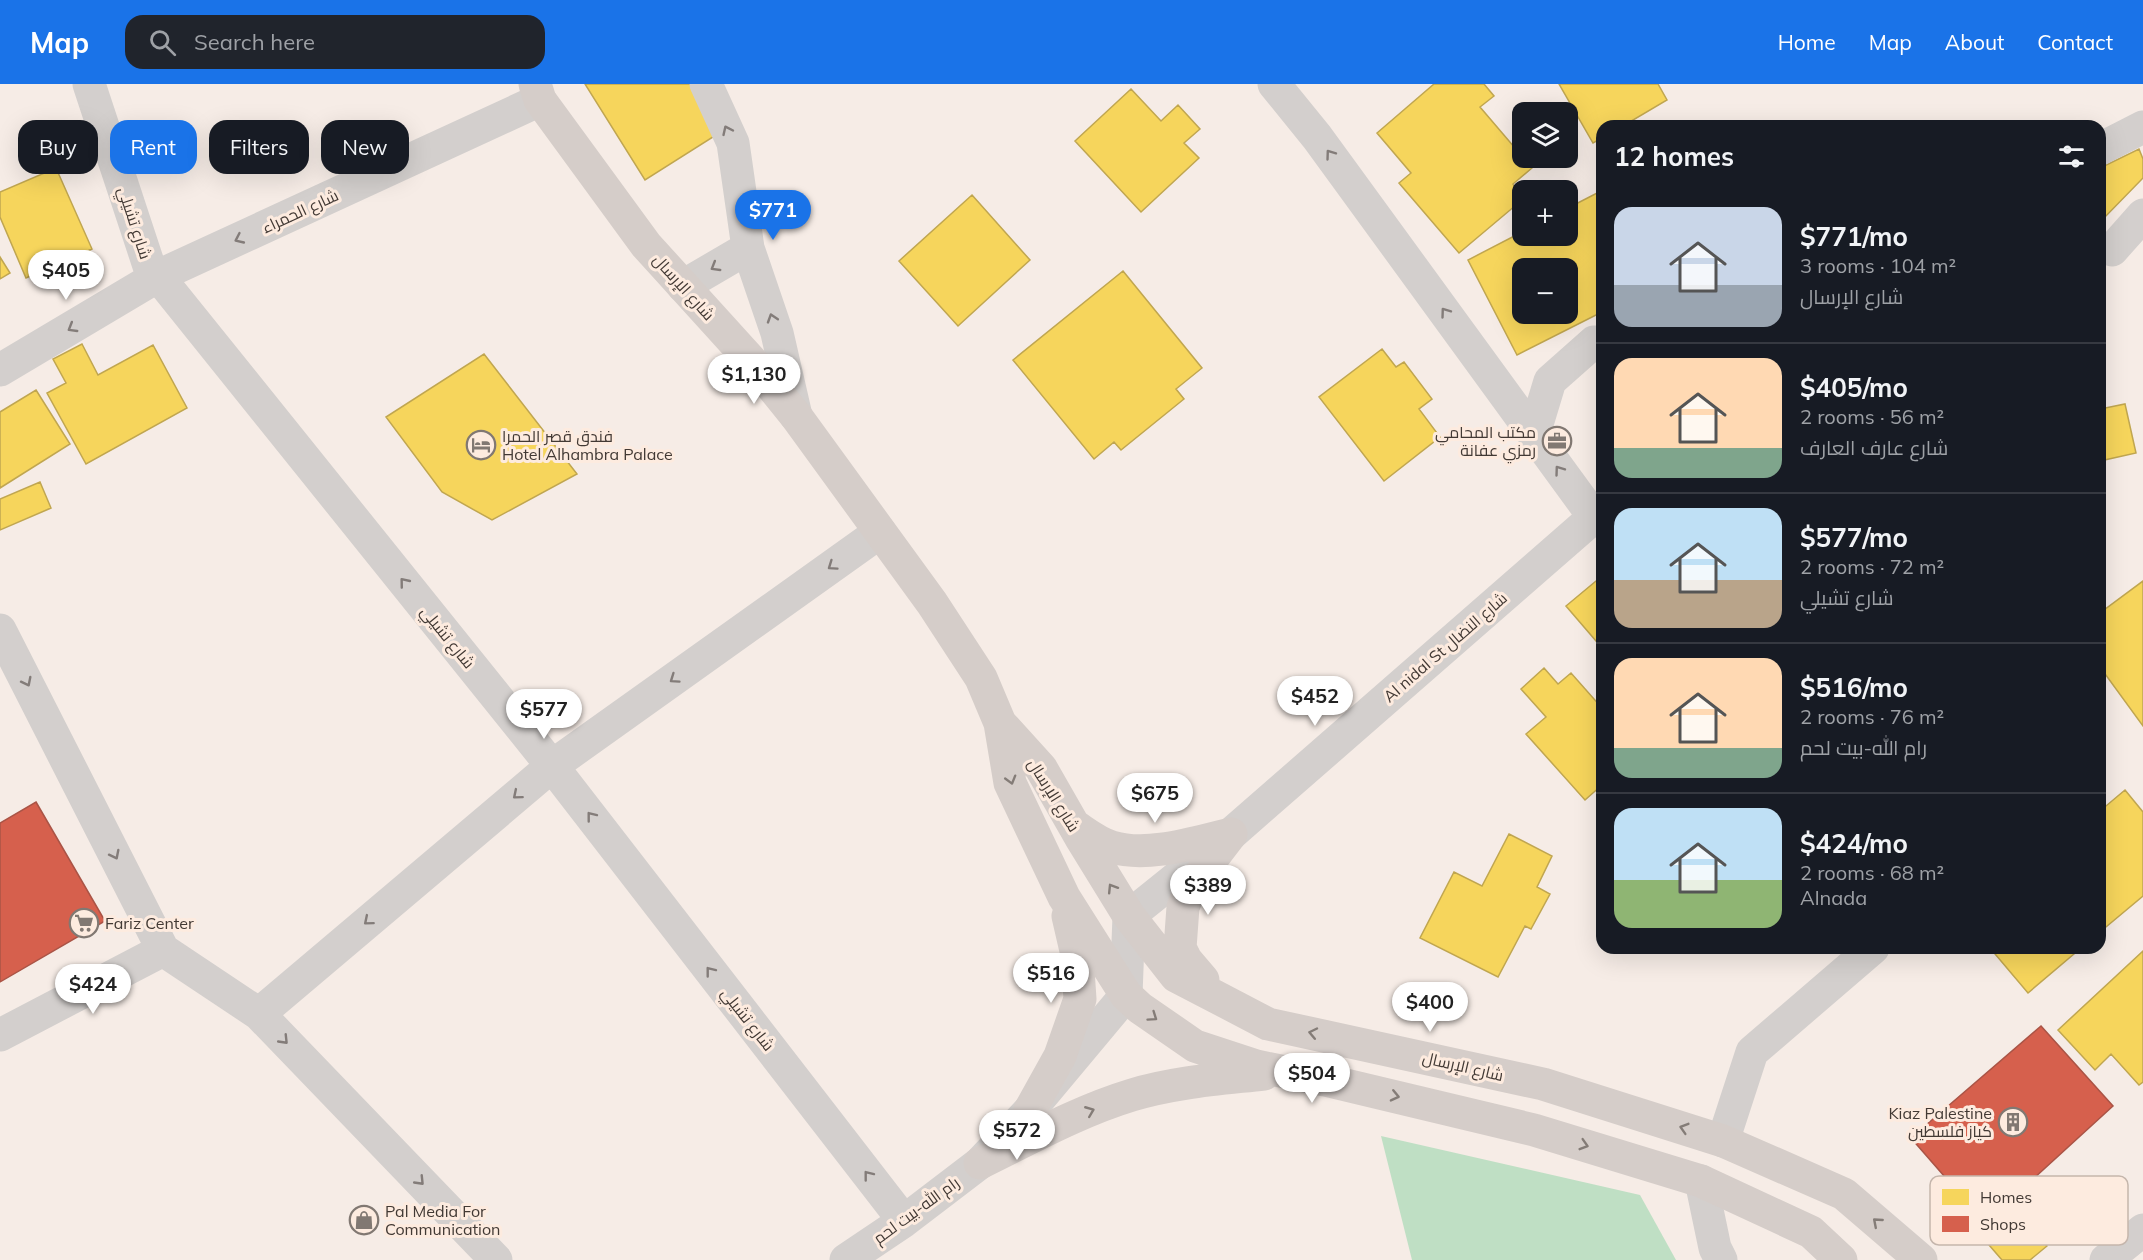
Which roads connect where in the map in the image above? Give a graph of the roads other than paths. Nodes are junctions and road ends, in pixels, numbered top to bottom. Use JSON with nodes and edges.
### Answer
{"nodes":[{"id":1,"x":89,"y":84,"type":"edge"},
{"id":2,"x":706,"y":84,"type":"edge"},
{"id":3,"x":1274,"y":84,"type":"edge"},
{"id":4,"x":537,"y":92,"type":"edge"},
{"id":5,"x":2143,"y":127,"type":"edge"},
{"id":6,"x":2106,"y":146,"type":"edge"},
{"id":7,"x":2143,"y":215,"type":"edge"},
{"id":8,"x":2143,"y":240,"type":"edge"},
{"id":9,"x":748,"y":248,"type":"junction"},
{"id":10,"x":2106,"y":253,"type":"edge"},
{"id":11,"x":158,"y":276,"type":"junction"},
{"id":12,"x":683,"y":286,"type":"junction"},
{"id":13,"x":1596,"y":342,"type":"edge"},
{"id":14,"x":0,"y":370,"type":"edge"},
{"id":15,"x":796,"y":416,"type":"junction"},
{"id":16,"x":1534,"y":434,"type":"junction"},
{"id":17,"x":1596,"y":512,"type":"edge"},
{"id":18,"x":1596,"y":517,"type":"edge"},
{"id":19,"x":880,"y":532,"type":"junction"},
{"id":20,"x":0,"y":630,"type":"edge"},
{"id":21,"x":1000,"y":723,"type":"junction"},
{"id":22,"x":552,"y":766,"type":"junction"},
{"id":23,"x":1074,"y":825,"type":"junction"},
{"id":24,"x":1231,"y":834,"type":"junction"},
{"id":25,"x":1064,"y":897,"type":"junction"},
{"id":26,"x":1129,"y":916,"type":"junction"},
{"id":27,"x":163,"y":950,"type":"junction"},
{"id":28,"x":1867,"y":954,"type":"edge"},
{"id":29,"x":1126,"y":995,"type":"junction"},
{"id":30,"x":1222,"y":1001,"type":"junction"},
{"id":31,"x":259,"y":1014,"type":"junction"},
{"id":32,"x":0,"y":1035,"type":"edge"},
{"id":33,"x":1282,"y":1071,"type":"junction"},
{"id":34,"x":1030,"y":1110,"type":"junction"},
{"id":35,"x":1723,"y":1141,"type":"junction"},
{"id":36,"x":980,"y":1163,"type":"junction"},
{"id":37,"x":1701,"y":1181,"type":"junction"},
{"id":38,"x":904,"y":1221,"type":"junction"},
{"id":39,"x":2143,"y":1230,"type":"edge"},
{"id":40,"x":2128,"y":1242,"type":"edge"},
{"id":41,"x":2124,"y":1245,"type":"edge"},
{"id":42,"x":496,"y":1260,"type":"edge"},
{"id":43,"x":846,"y":1260,"type":"edge"},
{"id":44,"x":1721,"y":1260,"type":"edge"},
{"id":45,"x":1841,"y":1260,"type":"edge"},
{"id":46,"x":1921,"y":1260,"type":"edge"},
{"id":47,"x":2106,"y":1260,"type":"edge"}],
"edges":[{"from":1,"to":11,"type":"street","name":"شارع تشيلي"},
{"from":9,"to":2,"type":"street","one_way":true},
{"from":16,"to":3,"type":"street","one_way":true},
{"from":4,"to":11,"type":"street","name":"شارع الحمراء","one_way":true},
{"from":4,"to":12,"type":"main road","name":"شارع الإرسال"},
{"from":5,"to":6,"type":"street"},
{"from":7,"to":10,"type":"street"},
{"from":8,"to":10,"type":"street"},
{"from":9,"to":12,"type":"street","one_way":true},
{"from":15,"to":9,"type":"street","one_way":true},
{"from":11,"to":14,"type":"street","name":"شارع الحمراء","one_way":true},
{"from":22,"to":11,"type":"street","name":"شارع تشيلي","one_way":true},
{"from":12,"to":15,"type":"main road","name":"شارع الإرسال"},
{"from":13,"to":16,"type":"street"},
{"from":15,"to":19,"type":"main road","name":"شارع الإرسال"},
{"from":17,"to":16,"type":"street","one_way":true},
{"from":18,"to":24,"type":"street","name":"Al nidal St شارع النضال"},
{"from":19,"to":21,"type":"main road","name":"شارع الإرسال"},
{"from":19,"to":22,"type":"street","one_way":true},
{"from":20,"to":27,"type":"street","one_way":true},
{"from":21,"to":23,"type":"main road","name":"شارع الإرسال"},
{"from":21,"to":25,"type":"main road","name":"شارع الإرسال","one_way":true},
{"from":22,"to":31,"type":"street","one_way":true},
{"from":38,"to":22,"type":"street","name":"شارع تشيلي","one_way":true},
{"from":23,"to":24,"type":"main road"},
{"from":26,"to":23,"type":"main road","name":"شارع الإرسال","one_way":true},
{"from":24,"to":26,"type":"street","name":"Al nidal St شارع النضال"},
{"from":24,"to":30,"type":"main road"},
{"from":25,"to":29,"type":"main road","name":"شارع الإرسال"},
{"from":25,"to":34,"type":"main road"},
{"from":26,"to":29,"type":"street"},
{"from":26,"to":30,"type":"main road","name":"شارع الإرسال"},
{"from":27,"to":31,"type":"street"},
{"from":27,"to":32,"type":"street"},
{"from":28,"to":35,"type":"street"},
{"from":29,"to":33,"type":"main road","name":"شارع الإرسال","one_way":true},
{"from":29,"to":34,"type":"street","name":"رام الله-بيت لحم"},
{"from":35,"to":30,"type":"main road","name":"شارع الإرسال","one_way":true},
{"from":31,"to":42,"type":"street","one_way":true},
{"from":36,"to":33,"type":"main road","one_way":true},
{"from":33,"to":37,"type":"main road","name":"شارع الإرسال","one_way":true},
{"from":34,"to":36,"type":"street","name":"رام الله-بيت لحم"},
{"from":46,"to":35,"type":"main road","name":"شارع الإرسال","one_way":true},
{"from":36,"to":38,"type":"street","name":"رام الله-بيت لحم"},
{"from":37,"to":44,"type":"street"},
{"from":37,"to":45,"type":"main road","name":"شارع الإرسال"},
{"from":38,"to":43,"type":"street","name":"رام الله-بيت لحم"},
{"from":39,"to":40,"type":"street"},
{"from":41,"to":47,"type":"street"}]}
